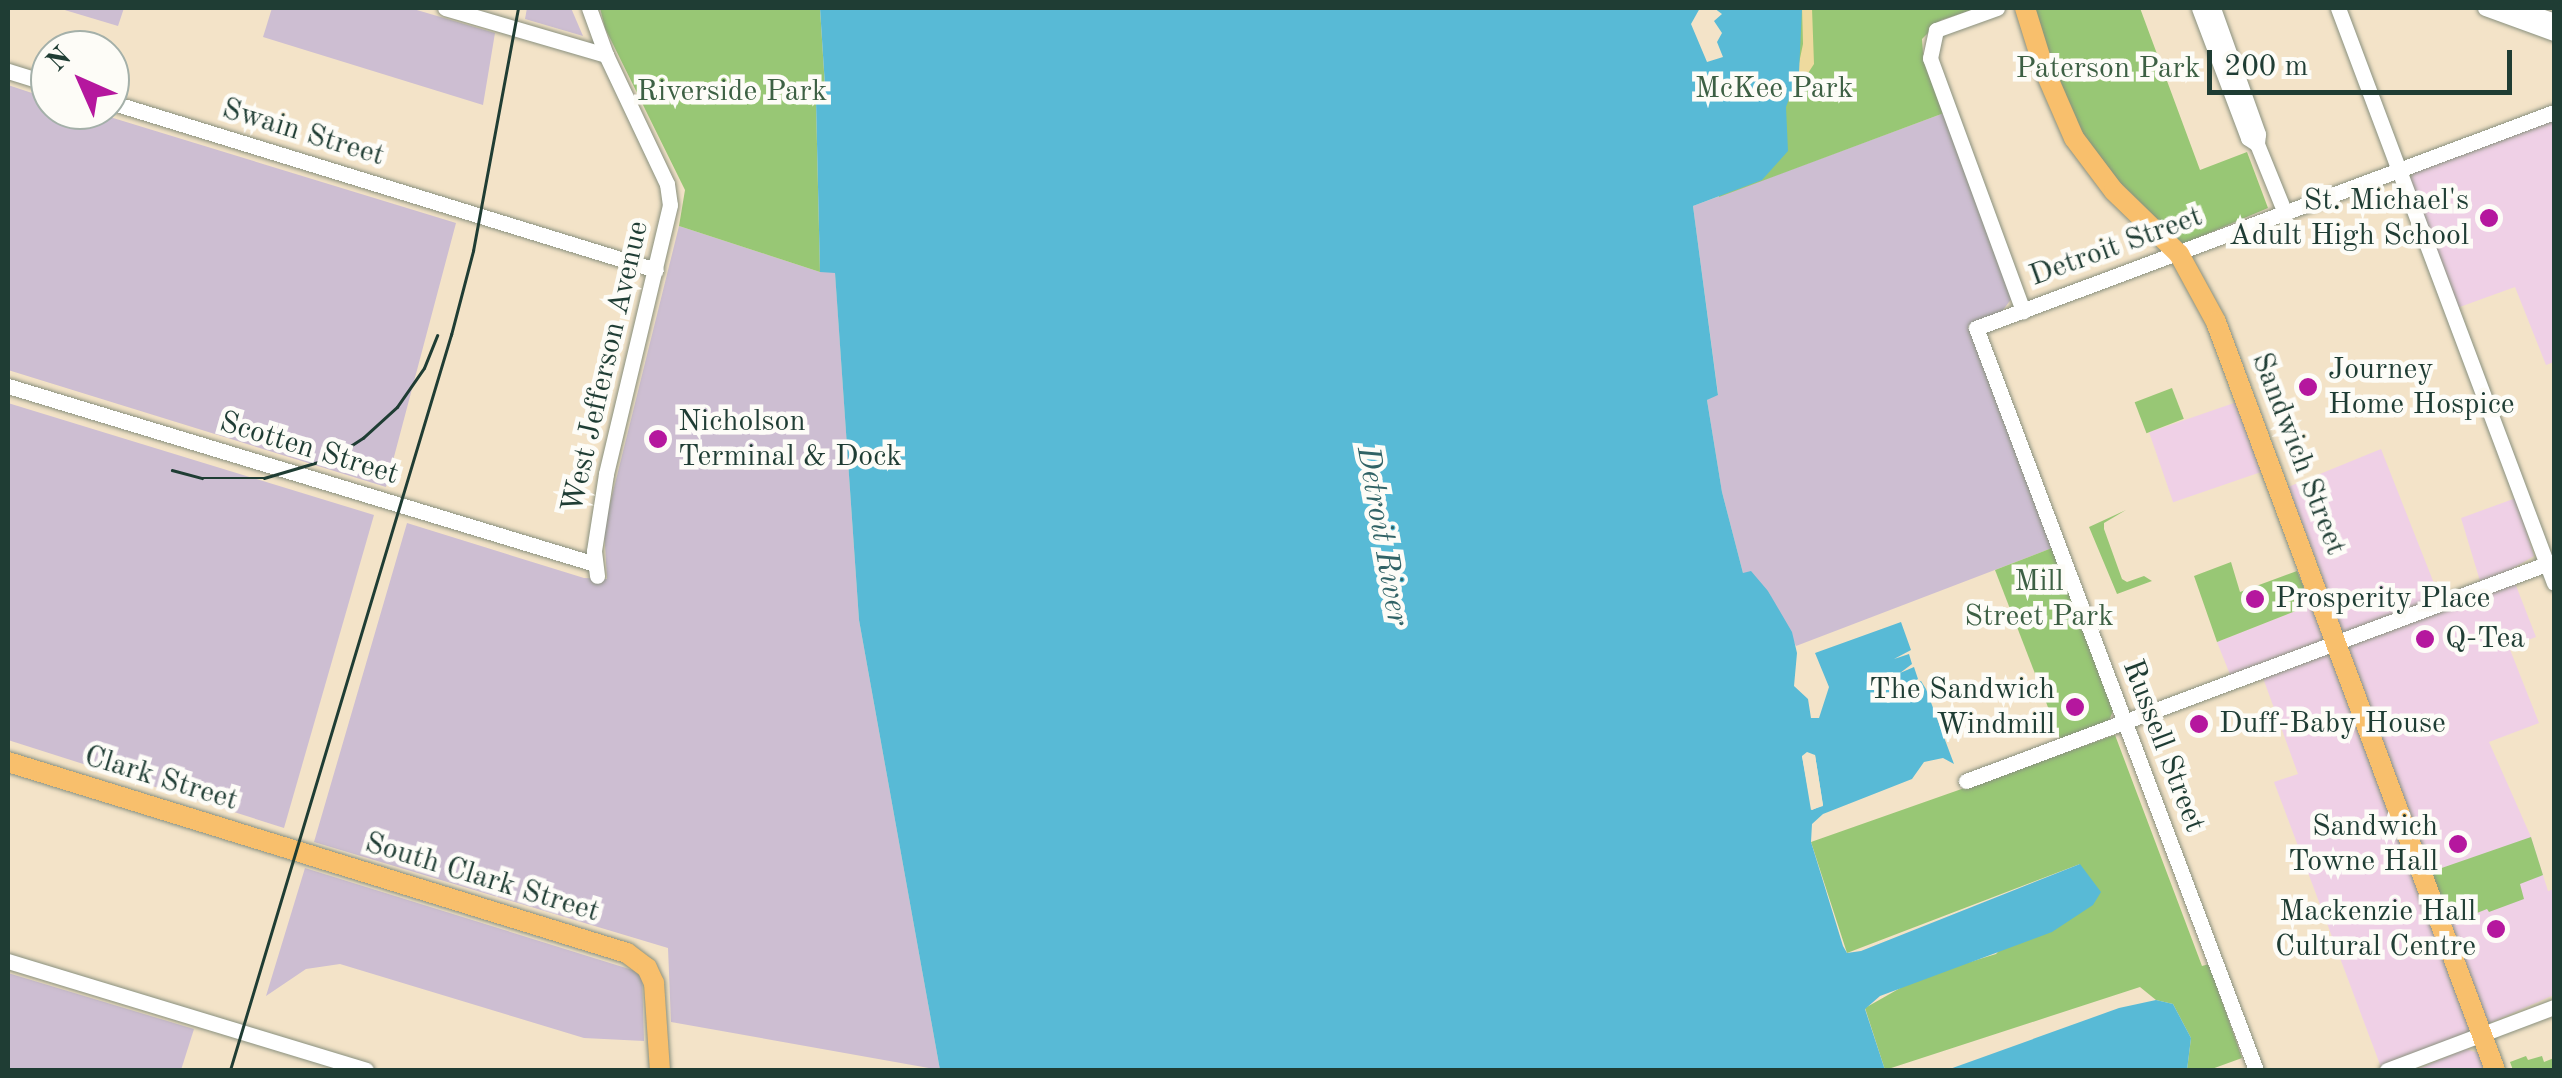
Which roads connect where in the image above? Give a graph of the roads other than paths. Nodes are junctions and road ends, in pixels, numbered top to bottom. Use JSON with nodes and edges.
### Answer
{"nodes":[{"id":1,"x":445,"y":8,"type":"edge"},
{"id":2,"x":589,"y":8,"type":"edge"},
{"id":3,"x":1997,"y":8,"type":"edge"},
{"id":4,"x":2025,"y":8,"type":"edge"},
{"id":5,"x":2199,"y":8,"type":"edge"},
{"id":6,"x":2213,"y":8,"type":"edge"},
{"id":7,"x":2338,"y":8,"type":"edge"},
{"id":8,"x":2485,"y":8,"type":"edge"},
{"id":9,"x":2517,"y":8,"type":"edge"},
{"id":10,"x":2554,"y":21,"type":"edge"},
{"id":11,"x":2554,"y":32,"type":"edge"},
{"id":12,"x":606,"y":55,"type":"junction"},
{"id":13,"x":130,"y":108,"type":"edge"},
{"id":14,"x":2554,"y":112,"type":"edge"},
{"id":15,"x":2257,"y":144,"type":"junction"},
{"id":16,"x":2398,"y":169,"type":"junction"},
{"id":17,"x":2285,"y":213,"type":"junction"},
{"id":18,"x":2179,"y":254,"type":"junction"},
{"id":19,"x":656,"y":270,"type":"junction"},
{"id":20,"x":2023,"y":311,"type":"junction"},
{"id":21,"x":1976,"y":328,"type":"joint"},
{"id":22,"x":8,"y":386,"type":"edge"},
{"id":23,"x":2551,"y":562,"type":"edge"},
{"id":24,"x":596,"y":570,"type":"joint"},
{"id":25,"x":2554,"y":583,"type":"edge"},
{"id":26,"x":2336,"y":641,"type":"junction"},
{"id":27,"x":2125,"y":722,"type":"junction"},
{"id":28,"x":8,"y":762,"type":"edge"},
{"id":29,"x":1966,"y":780,"type":"dead end"},
{"id":30,"x":296,"y":854,"type":"joint"},
{"id":31,"x":8,"y":961,"type":"edge"},
{"id":32,"x":2554,"y":1007,"type":"edge"},
{"id":33,"x":2482,"y":1035,"type":"junction"},
{"id":34,"x":366,"y":1070,"type":"edge"},
{"id":35,"x":660,"y":1070,"type":"edge"},
{"id":36,"x":2256,"y":1070,"type":"edge"},
{"id":37,"x":2387,"y":1070,"type":"edge"},
{"id":38,"x":2496,"y":1070,"type":"edge"}],
"edges":[{"from":1,"to":12,"type":"street"},
{"from":2,"to":12,"type":"street","name":"West Jefferson Avenue"},
{"from":3,"to":20,"type":"street"},
{"from":4,"to":18,"type":"main road","name":"Sandwich Street"},
{"from":5,"to":15,"type":"street"},
{"from":6,"to":15,"type":"street"},
{"from":7,"to":16,"type":"street"},
{"from":8,"to":11,"type":"street"},
{"from":9,"to":10,"type":"street"},
{"from":12,"to":19,"type":"street","name":"West Jefferson Avenue"},
{"from":13,"to":19,"type":"street","name":"Swain Street"},
{"from":14,"to":16,"type":"street","name":"Detroit Street"},
{"from":15,"to":17,"type":"street"},
{"from":16,"to":17,"type":"street","name":"Detroit Street"},
{"from":16,"to":23,"type":"street"},
{"from":17,"to":18,"type":"street","name":"Detroit Street"},
{"from":18,"to":20,"type":"street","name":"Detroit Street"},
{"from":18,"to":26,"type":"main road","name":"Sandwich Street"},
{"from":19,"to":24,"type":"street","name":"West Jefferson Avenue"},
{"from":20,"to":21,"type":"street","name":"Detroit Street"},
{"from":21,"to":27,"type":"street","name":"Russell Street"},
{"from":22,"to":24,"type":"street","name":"Scotten Street"},
{"from":23,"to":25,"type":"street"},
{"from":23,"to":26,"type":"street"},
{"from":26,"to":27,"type":"street"},
{"from":26,"to":33,"type":"main road","name":"Sandwich Street"},
{"from":27,"to":29,"type":"street"},
{"from":27,"to":36,"type":"street","name":"Russell Street"},
{"from":28,"to":30,"type":"main road","name":"Clark Street"},
{"from":30,"to":35,"type":"main road","name":"South Clark Street"},
{"from":31,"to":34,"type":"street"},
{"from":32,"to":33,"type":"street"},
{"from":33,"to":37,"type":"street"},
{"from":33,"to":38,"type":"main road","name":"Sandwich Street"}]}
